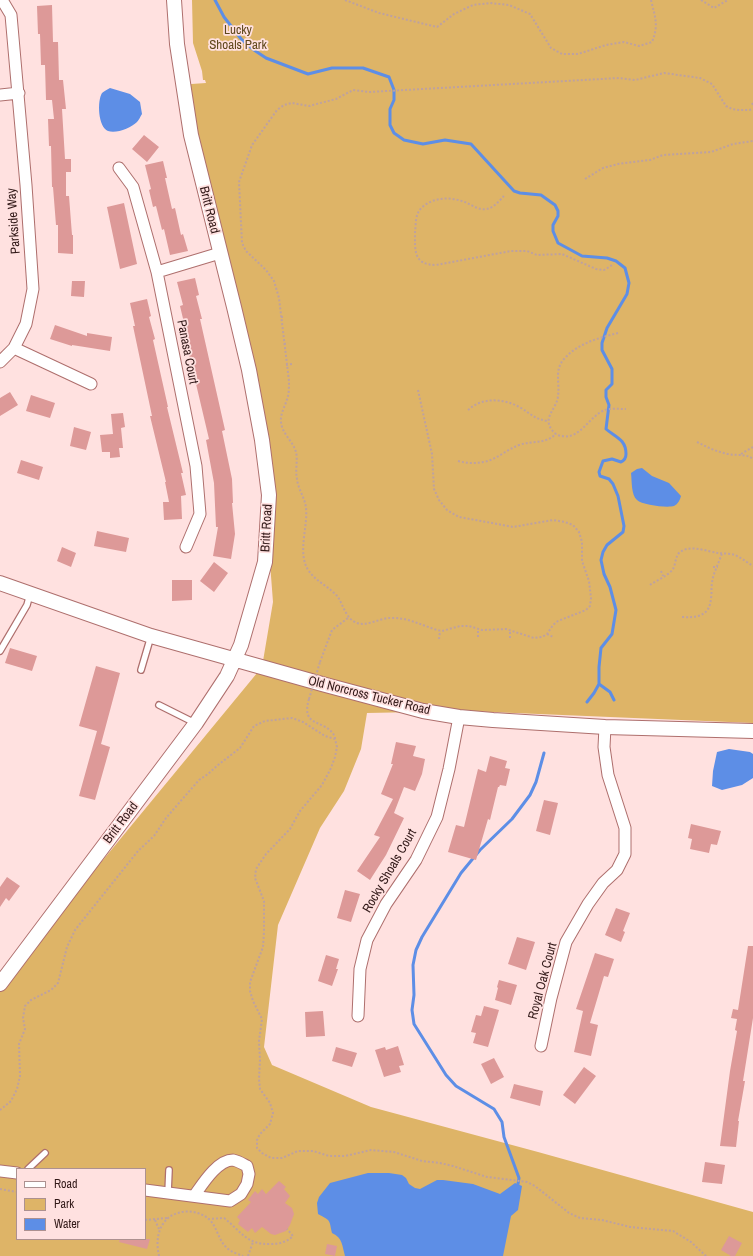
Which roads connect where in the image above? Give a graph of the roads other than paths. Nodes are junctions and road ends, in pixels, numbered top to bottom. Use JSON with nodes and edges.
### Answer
{"nodes":[{"id":1,"x":2,"y":0,"type":"edge"},
{"id":2,"x":174,"y":0,"type":"edge"},
{"id":3,"x":18,"y":93,"type":"junction"},
{"id":4,"x":0,"y":94,"type":"edge"},
{"id":5,"x":119,"y":168,"type":"dead end"},
{"id":6,"x":220,"y":253,"type":"junction"},
{"id":7,"x":157,"y":272,"type":"junction"},
{"id":8,"x":14,"y":348,"type":"junction"},
{"id":9,"x":0,"y":362,"type":"edge"},
{"id":10,"x":91,"y":384,"type":"dead end"},
{"id":11,"x":186,"y":547,"type":"dead end"},
{"id":12,"x":0,"y":583,"type":"edge"},
{"id":13,"x":30,"y":594,"type":"junction"},
{"id":14,"x":151,"y":636,"type":"junction"},
{"id":15,"x":0,"y":651,"type":"edge"},
{"id":16,"x":235,"y":660,"type":"junction"},
{"id":17,"x":141,"y":670,"type":"dead end"},
{"id":18,"x":158,"y":705,"type":"dead end"},
{"id":19,"x":459,"y":717,"type":"junction"},
{"id":20,"x":196,"y":723,"type":"junction"},
{"id":21,"x":605,"y":726,"type":"junction"},
{"id":22,"x":753,"y":731,"type":"edge"},
{"id":23,"x":0,"y":984,"type":"edge"},
{"id":24,"x":358,"y":1016,"type":"dead end"},
{"id":25,"x":541,"y":1046,"type":"dead end"},
{"id":26,"x":45,"y":1153,"type":"dead end"},
{"id":27,"x":29,"y":1168,"type":"edge"},
{"id":28,"x":169,"y":1170,"type":"dead end"},
{"id":29,"x":0,"y":1171,"type":"edge"},
{"id":30,"x":16,"y":1173,"type":"edge"},
{"id":31,"x":146,"y":1190,"type":"edge"},
{"id":32,"x":168,"y":1193,"type":"junction"},
{"id":33,"x":194,"y":1196,"type":"junction"}],
"edges":[{"from":1,"to":3,"type":"street","name":"Parkside Way"},
{"from":2,"to":6,"type":"street","name":"Britt Road"},
{"from":3,"to":4,"type":"street"},
{"from":3,"to":8,"type":"street","name":"Parkside Way"},
{"from":5,"to":7,"type":"street","name":"Panasa Court"},
{"from":6,"to":7,"type":"street"},
{"from":6,"to":16,"type":"street","name":"Britt Road"},
{"from":7,"to":11,"type":"street","name":"Panasa Court"},
{"from":8,"to":9,"type":"street","name":"Parkside Way"},
{"from":8,"to":10,"type":"street"},
{"from":12,"to":13,"type":"street","name":"Old Norcross Tucker Road"},
{"from":13,"to":14,"type":"street","name":"Old Norcross Tucker Road"},
{"from":13,"to":15,"type":"lane"},
{"from":14,"to":16,"type":"street","name":"Old Norcross Tucker Road"},
{"from":14,"to":17,"type":"lane"},
{"from":16,"to":19,"type":"street","name":"Old Norcross Tucker Road"},
{"from":16,"to":20,"type":"street","name":"Britt Road"},
{"from":18,"to":20,"type":"lane"},
{"from":19,"to":21,"type":"street","name":"Old Norcross Tucker Road"},
{"from":19,"to":24,"type":"street","name":"Rocky Shoals Court"},
{"from":20,"to":23,"type":"street","name":"Britt Road"},
{"from":21,"to":22,"type":"street","name":"Old Norcross Tucker Road"},
{"from":21,"to":25,"type":"street","name":"Royal Oak Court"},
{"from":26,"to":27,"type":"lane"},
{"from":28,"to":32,"type":"lane"},
{"from":29,"to":30,"type":"street"},
{"from":31,"to":32,"type":"street"},
{"from":32,"to":33,"type":"street"},
{"from":33,"to":33,"type":"street"}]}
